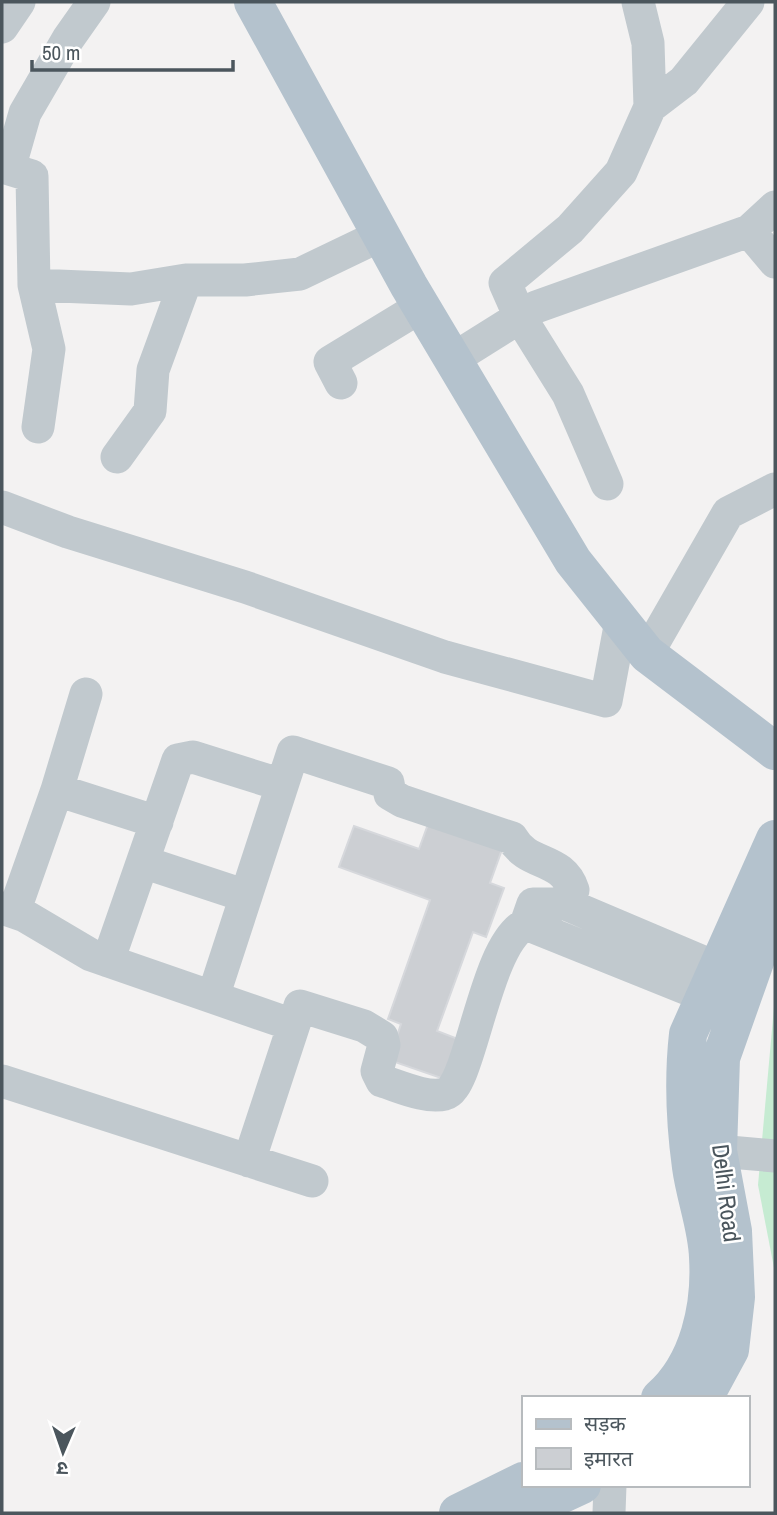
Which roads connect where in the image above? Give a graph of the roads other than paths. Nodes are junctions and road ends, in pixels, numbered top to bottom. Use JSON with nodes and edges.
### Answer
{"nodes":[{"id":1,"x":19,"y":2,"type":"edge"},
{"id":2,"x":94,"y":2,"type":"edge"},
{"id":3,"x":253,"y":2,"type":"edge"},
{"id":4,"x":638,"y":2,"type":"edge"},
{"id":5,"x":748,"y":2,"type":"edge"},
{"id":6,"x":2,"y":27,"type":"edge"},
{"id":7,"x":650,"y":107,"type":"junction"},
{"id":8,"x":775,"y":206,"type":"edge"},
{"id":9,"x":749,"y":231,"type":"junction"},
{"id":10,"x":381,"y":235,"type":"junction"},
{"id":11,"x":775,"y":262,"type":"edge"},
{"id":12,"x":186,"y":281,"type":"junction"},
{"id":13,"x":34,"y":285,"type":"junction"},
{"id":14,"x":422,"y":306,"type":"junction"},
{"id":15,"x":520,"y":317,"type":"junction"},
{"id":16,"x":453,"y":359,"type":"junction"},
{"id":17,"x":341,"y":383,"type":"dead end"},
{"id":18,"x":38,"y":426,"type":"dead end"},
{"id":19,"x":117,"y":457,"type":"dead end"},
{"id":20,"x":607,"y":484,"type":"dead end"},
{"id":21,"x":775,"y":489,"type":"edge"},
{"id":22,"x":2,"y":507,"type":"edge"},
{"id":23,"x":621,"y":621,"type":"junction"},
{"id":24,"x":648,"y":654,"type":"junction"},
{"id":25,"x":86,"y":694,"type":"dead end"},
{"id":26,"x":775,"y":751,"type":"edge"},
{"id":27,"x":282,"y":785,"type":"junction"},
{"id":28,"x":57,"y":790,"type":"junction"},
{"id":29,"x":156,"y":822,"type":"junction"},
{"id":30,"x":775,"y":839,"type":"edge"},
{"id":31,"x":143,"y":862,"type":"junction"},
{"id":32,"x":246,"y":895,"type":"junction"},
{"id":33,"x":566,"y":904,"type":"junction"},
{"id":34,"x":775,"y":905,"type":"edge"},
{"id":35,"x":8,"y":910,"type":"edge"},
{"id":36,"x":526,"y":924,"type":"junction"},
{"id":37,"x":108,"y":961,"type":"junction"},
{"id":38,"x":711,"y":982,"type":"junction"},
{"id":39,"x":213,"y":997,"type":"junction"},
{"id":40,"x":293,"y":1025,"type":"junction"},
{"id":41,"x":2,"y":1082,"type":"edge"},
{"id":42,"x":718,"y":1151,"type":"junction"},
{"id":43,"x":775,"y":1156,"type":"edge"},
{"id":44,"x":249,"y":1161,"type":"junction"},
{"id":45,"x":312,"y":1181,"type":"dead end"},
{"id":46,"x":662,"y":1396,"type":"edge"},
{"id":47,"x":705,"y":1396,"type":"edge"},
{"id":48,"x":574,"y":1487,"type":"edge"},
{"id":49,"x":610,"y":1487,"type":"edge"},
{"id":50,"x":520,"y":1501,"type":"edge"},
{"id":51,"x":458,"y":1513,"type":"edge"},
{"id":52,"x":609,"y":1513,"type":"edge"}],
"edges":[{"from":1,"to":6,"type":"street"},
{"from":2,"to":13,"type":"street"},
{"from":3,"to":10,"type":"main road"},
{"from":4,"to":7,"type":"street"},
{"from":5,"to":7,"type":"street"},
{"from":7,"to":15,"type":"street"},
{"from":8,"to":9,"type":"street"},
{"from":9,"to":11,"type":"street"},
{"from":9,"to":15,"type":"street"},
{"from":10,"to":12,"type":"street"},
{"from":10,"to":14,"type":"main road"},
{"from":12,"to":13,"type":"street"},
{"from":12,"to":19,"type":"street"},
{"from":13,"to":18,"type":"street"},
{"from":14,"to":16,"type":"main road"},
{"from":14,"to":17,"type":"street"},
{"from":15,"to":16,"type":"street"},
{"from":15,"to":20,"type":"street"},
{"from":16,"to":23,"type":"main road"},
{"from":21,"to":24,"type":"street"},
{"from":22,"to":23,"type":"street"},
{"from":23,"to":24,"type":"main road"},
{"from":24,"to":26,"type":"main road"},
{"from":25,"to":28,"type":"street"},
{"from":27,"to":29,"type":"street"},
{"from":27,"to":32,"type":"street"},
{"from":27,"to":33,"type":"street"},
{"from":28,"to":29,"type":"street"},
{"from":28,"to":35,"type":"street"},
{"from":29,"to":31,"type":"street"},
{"from":30,"to":38,"type":"main road"},
{"from":31,"to":32,"type":"street"},
{"from":31,"to":37,"type":"street"},
{"from":32,"to":39,"type":"street"},
{"from":33,"to":36,"type":"street"},
{"from":33,"to":38,"type":"street"},
{"from":34,"to":42,"type":"main road","name":"Delhi Road"},
{"from":35,"to":37,"type":"street"},
{"from":36,"to":38,"type":"street"},
{"from":36,"to":40,"type":"street"},
{"from":37,"to":39,"type":"street"},
{"from":38,"to":46,"type":"main road"},
{"from":39,"to":40,"type":"street"},
{"from":40,"to":44,"type":"street"},
{"from":41,"to":44,"type":"street"},
{"from":42,"to":43,"type":"street"},
{"from":42,"to":47,"type":"main road","name":"Delhi Road"},
{"from":44,"to":45,"type":"street"},
{"from":48,"to":50,"type":"main road"},
{"from":49,"to":52,"type":"street"},
{"from":50,"to":51,"type":"main road"}]}
